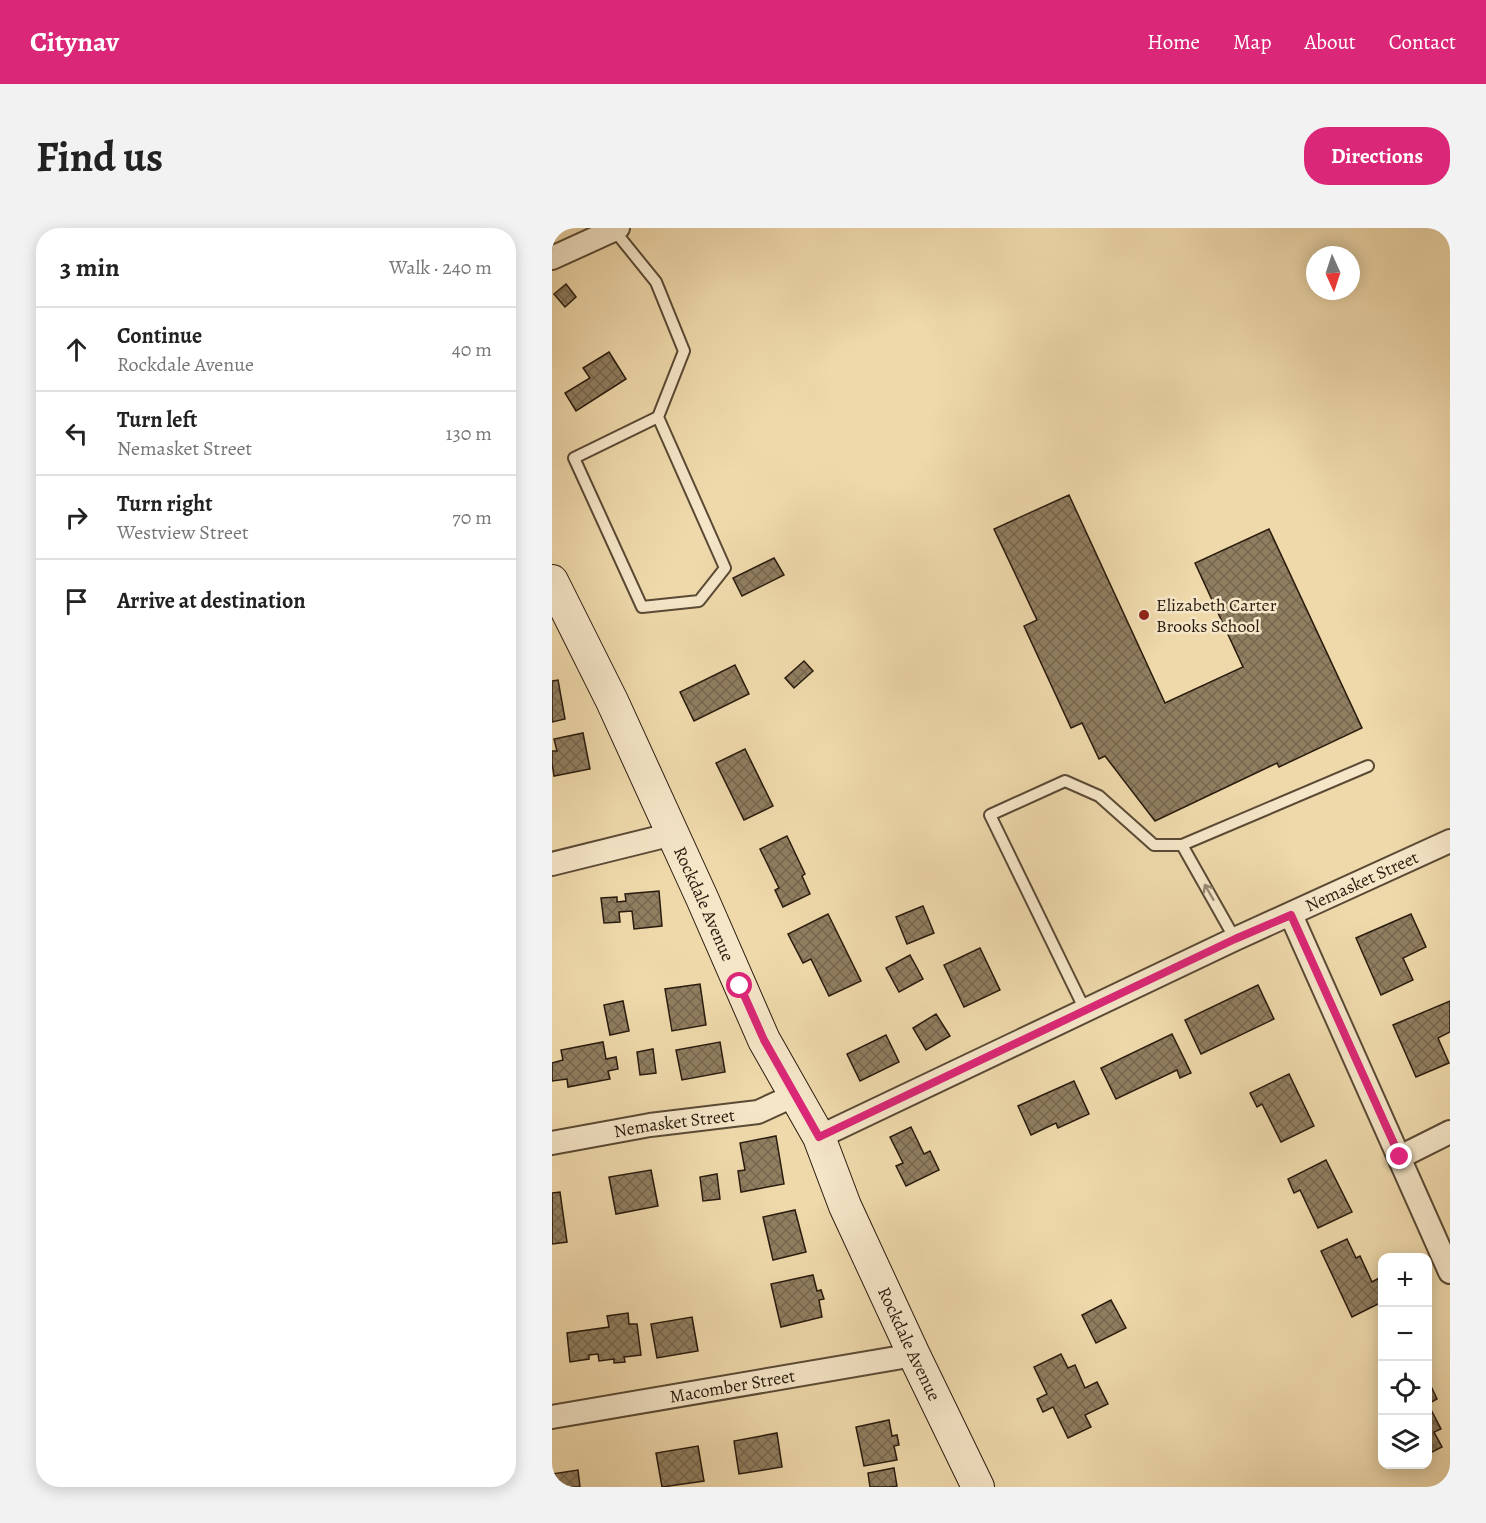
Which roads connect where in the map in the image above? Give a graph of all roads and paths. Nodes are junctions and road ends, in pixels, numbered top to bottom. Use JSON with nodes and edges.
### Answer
{"nodes":[{"id":1,"x":616,"y":229,"type":"edge"},
{"id":2,"x":552,"y":258,"type":"edge"},
{"id":3,"x":658,"y":417,"type":"junction"},
{"id":4,"x":552,"y":583,"type":"edge"},
{"id":5,"x":1368,"y":766,"type":"dead end"},
{"id":6,"x":673,"y":834,"type":"junction"},
{"id":7,"x":1450,"y":842,"type":"edge"},
{"id":8,"x":1182,"y":845,"type":"junction"},
{"id":9,"x":552,"y":864,"type":"edge"},
{"id":10,"x":1291,"y":915,"type":"junction"},
{"id":11,"x":1235,"y":939,"type":"junction"},
{"id":12,"x":1085,"y":1010,"type":"junction"},
{"id":13,"x":795,"y":1095,"type":"junction"},
{"id":14,"x":1450,"y":1132,"type":"edge"},
{"id":15,"x":819,"y":1137,"type":"junction"},
{"id":16,"x":552,"y":1143,"type":"edge"},
{"id":17,"x":1400,"y":1157,"type":"junction"},
{"id":18,"x":1450,"y":1272,"type":"edge"},
{"id":19,"x":914,"y":1354,"type":"junction"},
{"id":20,"x":552,"y":1417,"type":"edge"},
{"id":21,"x":978,"y":1487,"type":"edge"}],
"edges":[{"from":1,"to":2,"type":"street"},
{"from":1,"to":3,"type":"lane"},
{"from":3,"to":3,"type":"lane"},
{"from":4,"to":6,"type":"main road","name":"Rockdale Avenue"},
{"from":5,"to":8,"type":"lane"},
{"from":6,"to":9,"type":"street"},
{"from":6,"to":13,"type":"main road","name":"Rockdale Avenue"},
{"from":7,"to":10,"type":"street","name":"Nemasket Street"},
{"from":11,"to":8,"type":"lane","one_way":true},
{"from":8,"to":12,"type":"lane"},
{"from":10,"to":11,"type":"street","name":"Nemasket Street"},
{"from":10,"to":17,"type":"street"},
{"from":11,"to":12,"type":"street","name":"Nemasket Street"},
{"from":12,"to":15,"type":"street","name":"Nemasket Street"},
{"from":13,"to":15,"type":"main road","name":"Rockdale Avenue"},
{"from":13,"to":16,"type":"street","name":"Nemasket Street"},
{"from":14,"to":17,"type":"street"},
{"from":15,"to":19,"type":"main road","name":"Rockdale Avenue"},
{"from":17,"to":18,"type":"street"},
{"from":19,"to":20,"type":"street","name":"Macomber Street"},
{"from":19,"to":21,"type":"main road","name":"Rockdale Avenue"}]}
